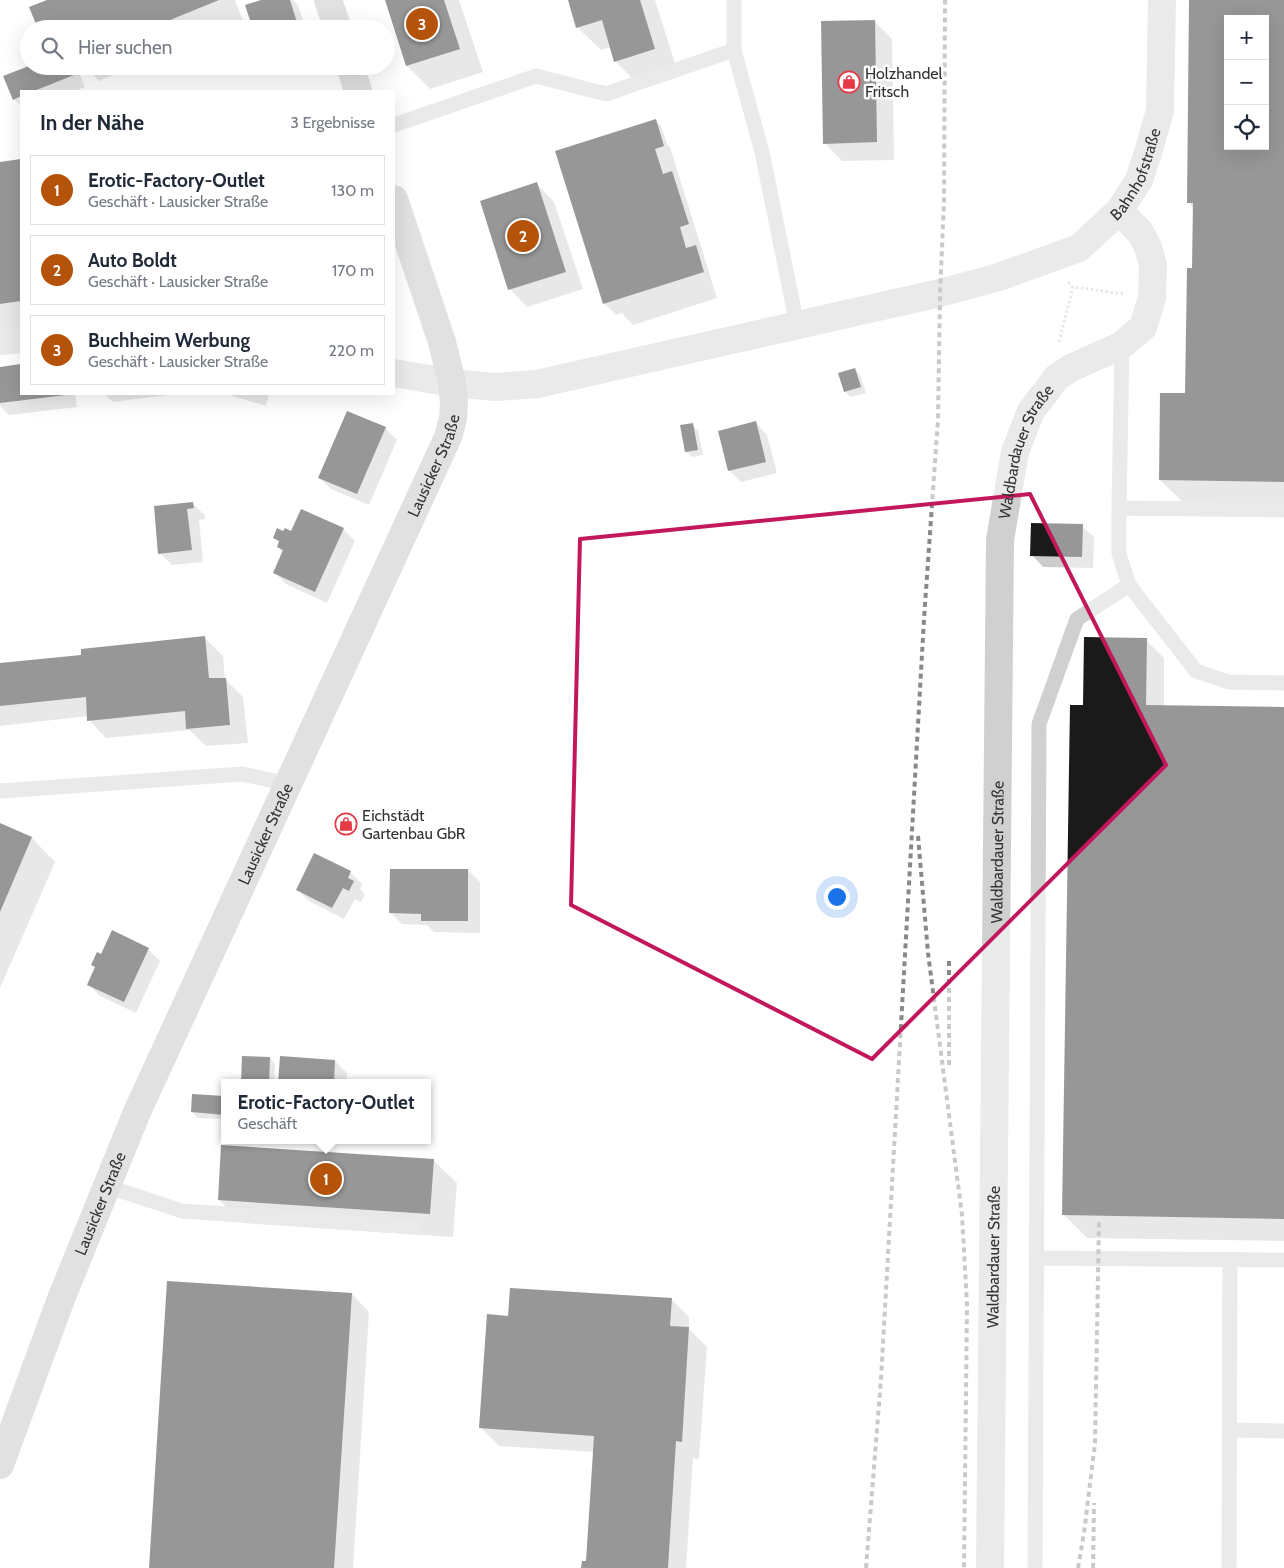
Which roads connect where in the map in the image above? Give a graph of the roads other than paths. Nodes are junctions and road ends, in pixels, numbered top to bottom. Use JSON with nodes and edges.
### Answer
{"nodes":[{"id":1,"x":328,"y":0,"type":"edge"},
{"id":2,"x":734,"y":0,"type":"edge"},
{"id":3,"x":1162,"y":0,"type":"edge"},
{"id":4,"x":335,"y":20,"type":"edge"},
{"id":5,"x":734,"y":50,"type":"junction"},
{"id":6,"x":353,"y":75,"type":"edge"},
{"id":7,"x":358,"y":90,"type":"edge"},
{"id":8,"x":395,"y":125,"type":"edge"},
{"id":9,"x":395,"y":202,"type":"edge"},
{"id":10,"x":1119,"y":211,"type":"junction"},
{"id":11,"x":797,"y":326,"type":"junction"},
{"id":12,"x":20,"y":339,"type":"edge"},
{"id":13,"x":0,"y":342,"type":"edge"},
{"id":14,"x":1122,"y":344,"type":"junction"},
{"id":15,"x":395,"y":373,"type":"edge"},
{"id":16,"x":452,"y":383,"type":"junction"},
{"id":17,"x":1118,"y":508,"type":"junction"},
{"id":18,"x":1284,"y":510,"type":"edge"},
{"id":19,"x":1129,"y":585,"type":"junction"},
{"id":20,"x":1284,"y":683,"type":"edge"},
{"id":21,"x":288,"y":784,"type":"junction"},
{"id":22,"x":0,"y":791,"type":"edge"},
{"id":23,"x":106,"y":1186,"type":"junction"},
{"id":24,"x":415,"y":1227,"type":"dead end"},
{"id":25,"x":1036,"y":1258,"type":"junction"},
{"id":26,"x":1230,"y":1260,"type":"junction"},
{"id":27,"x":1284,"y":1260,"type":"edge"},
{"id":28,"x":1230,"y":1430,"type":"junction"},
{"id":29,"x":1284,"y":1430,"type":"edge"},
{"id":30,"x":0,"y":1465,"type":"edge"},
{"id":31,"x":990,"y":1568,"type":"edge"},
{"id":32,"x":1035,"y":1568,"type":"edge"},
{"id":33,"x":1228,"y":1568,"type":"edge"}],
"edges":[{"from":1,"to":4,"type":"main road"},
{"from":2,"to":5,"type":"lane"},
{"from":3,"to":10,"type":"street","name":"Bahnhofstraße"},
{"from":5,"to":8,"type":"lane"},
{"from":5,"to":11,"type":"lane"},
{"from":6,"to":7,"type":"main road"},
{"from":9,"to":16,"type":"main road","name":"Lausicker Straße"},
{"from":10,"to":11,"type":"street","name":"Bahnhofstraße"},
{"from":10,"to":14,"type":"street","name":"Waldbardauer Straße"},
{"from":11,"to":16,"type":"street","name":"Bahnhofstraße"},
{"from":12,"to":13,"type":"street"},
{"from":14,"to":17,"type":"lane"},
{"from":14,"to":31,"type":"street","name":"Waldbardauer Straße"},
{"from":15,"to":16,"type":"street","name":"Bahnhofstraße"},
{"from":16,"to":21,"type":"main road","name":"Lausicker Straße"},
{"from":17,"to":18,"type":"lane"},
{"from":17,"to":19,"type":"lane"},
{"from":19,"to":20,"type":"lane"},
{"from":19,"to":25,"type":"lane"},
{"from":21,"to":22,"type":"lane"},
{"from":21,"to":23,"type":"main road","name":"Lausicker Straße"},
{"from":23,"to":24,"type":"lane"},
{"from":23,"to":30,"type":"main road","name":"Lausicker Straße"},
{"from":25,"to":26,"type":"lane"},
{"from":25,"to":32,"type":"lane"},
{"from":26,"to":27,"type":"lane"},
{"from":26,"to":28,"type":"lane"},
{"from":28,"to":29,"type":"lane"},
{"from":28,"to":33,"type":"lane"}]}
